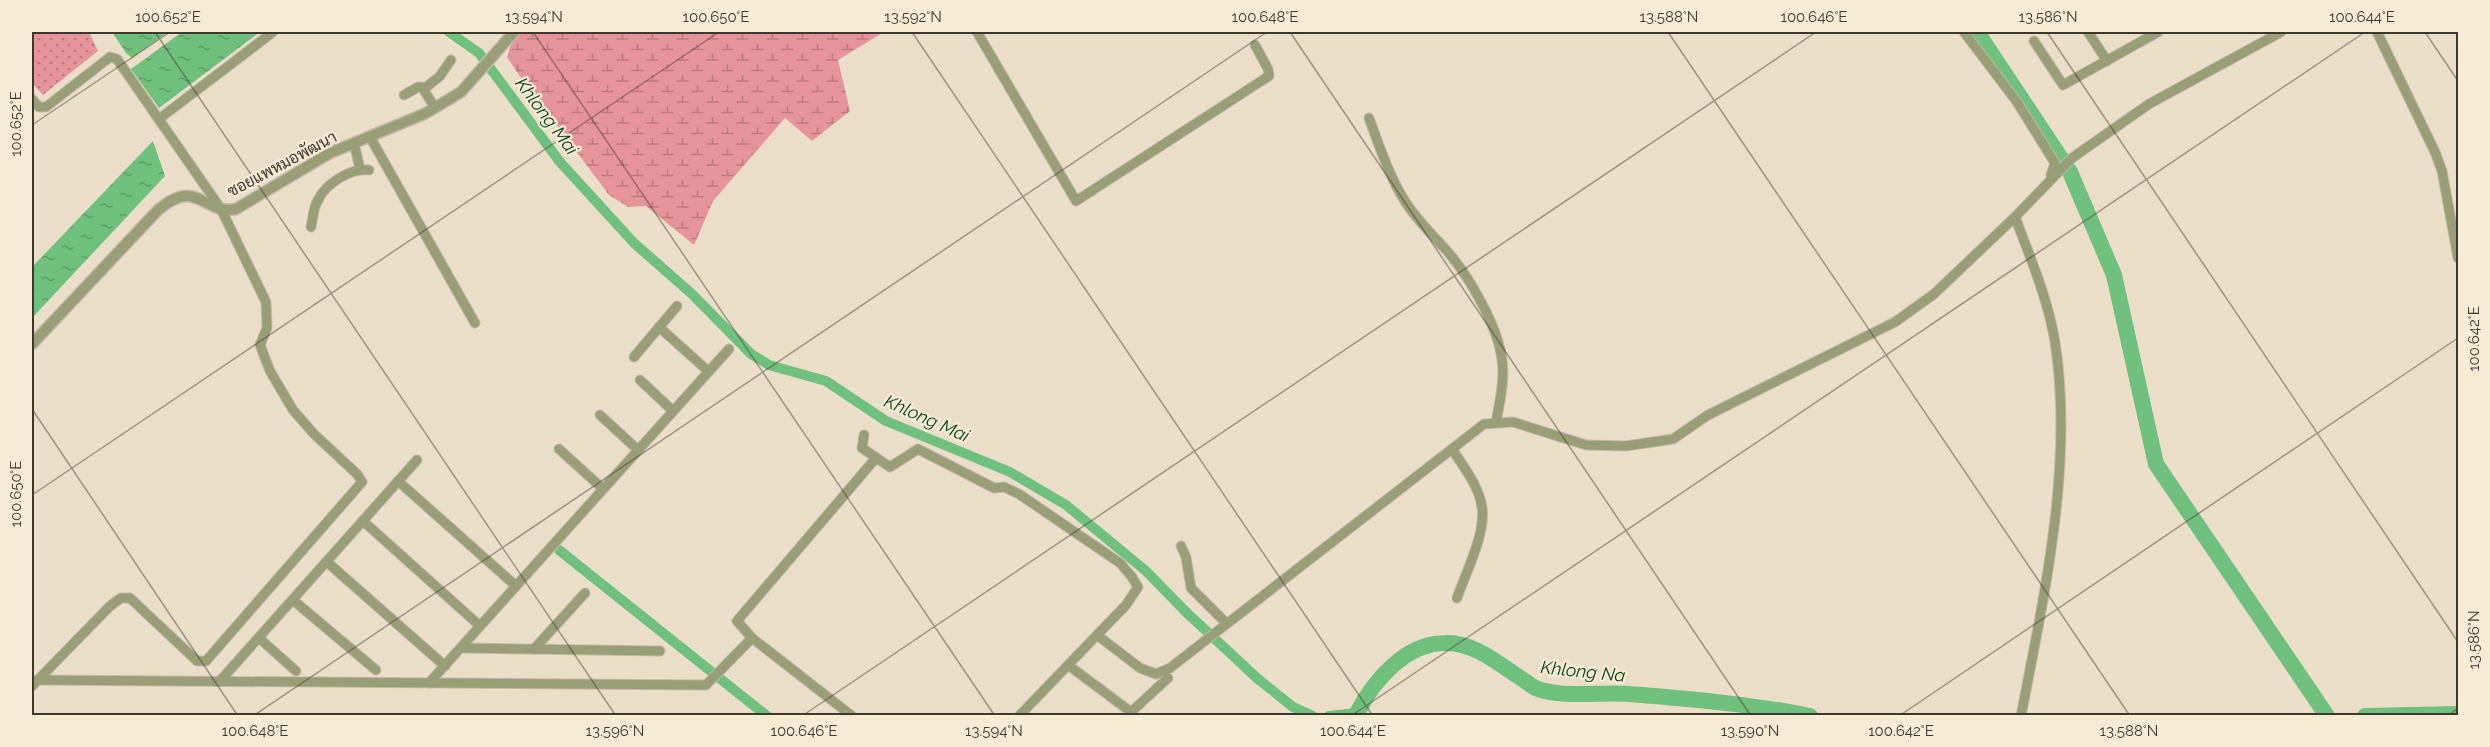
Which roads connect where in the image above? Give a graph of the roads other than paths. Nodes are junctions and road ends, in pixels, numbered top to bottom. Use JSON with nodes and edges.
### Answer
{"nodes":[{"id":1,"x":273,"y":32,"type":"edge"},
{"id":2,"x":514,"y":32,"type":"edge"},
{"id":3,"x":977,"y":32,"type":"edge"},
{"id":4,"x":1964,"y":32,"type":"edge"},
{"id":5,"x":2088,"y":32,"type":"edge"},
{"id":6,"x":2154,"y":32,"type":"edge"},
{"id":7,"x":2281,"y":32,"type":"edge"},
{"id":8,"x":2377,"y":32,"type":"edge"},
{"id":9,"x":2267,"y":35,"type":"edge"},
{"id":10,"x":2034,"y":41,"type":"dead end"},
{"id":11,"x":1255,"y":45,"type":"dead end"},
{"id":12,"x":451,"y":60,"type":"dead end"},
{"id":13,"x":2107,"y":61,"type":"junction"},
{"id":14,"x":424,"y":89,"type":"junction"},
{"id":15,"x":404,"y":95,"type":"dead end"},
{"id":16,"x":32,"y":99,"type":"edge"},
{"id":17,"x":435,"y":108,"type":"junction"},
{"id":18,"x":1369,"y":118,"type":"dead end"},
{"id":19,"x":159,"y":119,"type":"junction"},
{"id":20,"x":370,"y":137,"type":"junction"},
{"id":21,"x":352,"y":144,"type":"junction"},
{"id":22,"x":2052,"y":177,"type":"junction"},
{"id":23,"x":221,"y":209,"type":"junction"},
{"id":24,"x":2015,"y":217,"type":"junction"},
{"id":25,"x":311,"y":227,"type":"dead end"},
{"id":26,"x":2458,"y":258,"type":"edge"},
{"id":27,"x":677,"y":306,"type":"dead end"},
{"id":28,"x":475,"y":323,"type":"dead end"},
{"id":29,"x":659,"y":327,"type":"junction"},
{"id":30,"x":32,"y":344,"type":"edge"},
{"id":31,"x":729,"y":349,"type":"dead end"},
{"id":32,"x":634,"y":357,"type":"dead end"},
{"id":33,"x":708,"y":371,"type":"junction"},
{"id":34,"x":640,"y":380,"type":"dead end"},
{"id":35,"x":673,"y":411,"type":"junction"},
{"id":36,"x":600,"y":415,"type":"dead end"},
{"id":37,"x":1499,"y":422,"type":"junction"},
{"id":38,"x":864,"y":435,"type":"dead end"},
{"id":39,"x":559,"y":449,"type":"dead end"},
{"id":40,"x":1452,"y":449,"type":"junction"},
{"id":41,"x":638,"y":450,"type":"junction"},
{"id":42,"x":875,"y":459,"type":"junction"},
{"id":43,"x":417,"y":460,"type":"dead end"},
{"id":44,"x":398,"y":481,"type":"junction"},
{"id":45,"x":603,"y":489,"type":"junction"},
{"id":46,"x":363,"y":521,"type":"junction"},
{"id":47,"x":1181,"y":546,"type":"dead end"},
{"id":48,"x":327,"y":562,"type":"junction"},
{"id":49,"x":516,"y":586,"type":"junction"},
{"id":50,"x":585,"y":593,"type":"dead end"},
{"id":51,"x":1457,"y":598,"type":"dead end"},
{"id":52,"x":293,"y":600,"type":"junction"},
{"id":53,"x":480,"y":626,"type":"junction"},
{"id":54,"x":1222,"y":627,"type":"junction"},
{"id":55,"x":1097,"y":635,"type":"junction"},
{"id":56,"x":259,"y":638,"type":"junction"},
{"id":57,"x":752,"y":638,"type":"junction"},
{"id":58,"x":461,"y":648,"type":"junction"},
{"id":59,"x":534,"y":649,"type":"junction"},
{"id":60,"x":660,"y":651,"type":"dead end"},
{"id":61,"x":1068,"y":665,"type":"junction"},
{"id":62,"x":445,"y":666,"type":"junction"},
{"id":63,"x":376,"y":670,"type":"dead end"},
{"id":64,"x":296,"y":671,"type":"dead end"},
{"id":65,"x":1168,"y":678,"type":"dead end"},
{"id":66,"x":220,"y":681,"type":"junction"},
{"id":67,"x":34,"y":682,"type":"edge"},
{"id":68,"x":429,"y":683,"type":"junction"},
{"id":69,"x":852,"y":716,"type":"edge"},
{"id":70,"x":1019,"y":716,"type":"edge"},
{"id":71,"x":2021,"y":716,"type":"edge"}],
"edges":[{"from":1,"to":19,"type":"street"},
{"from":2,"to":17,"type":"street","name":"ซอยแพหมอพัฒนา"},
{"from":3,"to":11,"type":"street"},
{"from":4,"to":22,"type":"street"},
{"from":5,"to":13,"type":"street"},
{"from":6,"to":13,"type":"street"},
{"from":7,"to":9,"type":"street"},
{"from":8,"to":26,"type":"street"},
{"from":9,"to":22,"type":"street"},
{"from":10,"to":13,"type":"street"},
{"from":12,"to":14,"type":"street"},
{"from":14,"to":15,"type":"street"},
{"from":14,"to":17,"type":"street"},
{"from":16,"to":19,"type":"street"},
{"from":17,"to":20,"type":"street","name":"ซอยแพหมอพัฒนา"},
{"from":18,"to":37,"type":"street"},
{"from":19,"to":23,"type":"street"},
{"from":20,"to":21,"type":"street","name":"ซอยแพหมอพัฒนา"},
{"from":20,"to":28,"type":"street"},
{"from":21,"to":23,"type":"street","name":"ซอยแพหมอพัฒนา"},
{"from":21,"to":25,"type":"street"},
{"from":22,"to":24,"type":"street"},
{"from":23,"to":30,"type":"street","name":"ซอยแพหมอพัฒนา"},
{"from":23,"to":67,"type":"street"},
{"from":24,"to":37,"type":"street"},
{"from":24,"to":71,"type":"street"},
{"from":27,"to":29,"type":"street"},
{"from":29,"to":32,"type":"street"},
{"from":29,"to":33,"type":"street"},
{"from":31,"to":33,"type":"street"},
{"from":33,"to":35,"type":"street"},
{"from":34,"to":35,"type":"street"},
{"from":35,"to":41,"type":"street"},
{"from":36,"to":41,"type":"street"},
{"from":37,"to":40,"type":"street"},
{"from":38,"to":42,"type":"street"},
{"from":39,"to":45,"type":"street"},
{"from":40,"to":51,"type":"street"},
{"from":40,"to":54,"type":"street"},
{"from":41,"to":45,"type":"street"},
{"from":42,"to":55,"type":"street"},
{"from":42,"to":57,"type":"street"},
{"from":43,"to":44,"type":"street"},
{"from":44,"to":46,"type":"street"},
{"from":44,"to":49,"type":"street"},
{"from":45,"to":49,"type":"street"},
{"from":46,"to":48,"type":"street"},
{"from":46,"to":53,"type":"street"},
{"from":47,"to":54,"type":"street"},
{"from":48,"to":52,"type":"street"},
{"from":48,"to":62,"type":"street"},
{"from":49,"to":53,"type":"street"},
{"from":50,"to":59,"type":"street"},
{"from":52,"to":56,"type":"street"},
{"from":52,"to":63,"type":"street"},
{"from":53,"to":58,"type":"street"},
{"from":54,"to":55,"type":"street"},
{"from":55,"to":61,"type":"street"},
{"from":56,"to":64,"type":"street"},
{"from":56,"to":66,"type":"street"},
{"from":57,"to":68,"type":"street"},
{"from":57,"to":69,"type":"street"},
{"from":58,"to":59,"type":"street"},
{"from":58,"to":62,"type":"street"},
{"from":59,"to":60,"type":"street"},
{"from":61,"to":65,"type":"street"},
{"from":61,"to":70,"type":"street"},
{"from":62,"to":68,"type":"street"},
{"from":66,"to":67,"type":"street"},
{"from":66,"to":68,"type":"street"}]}
